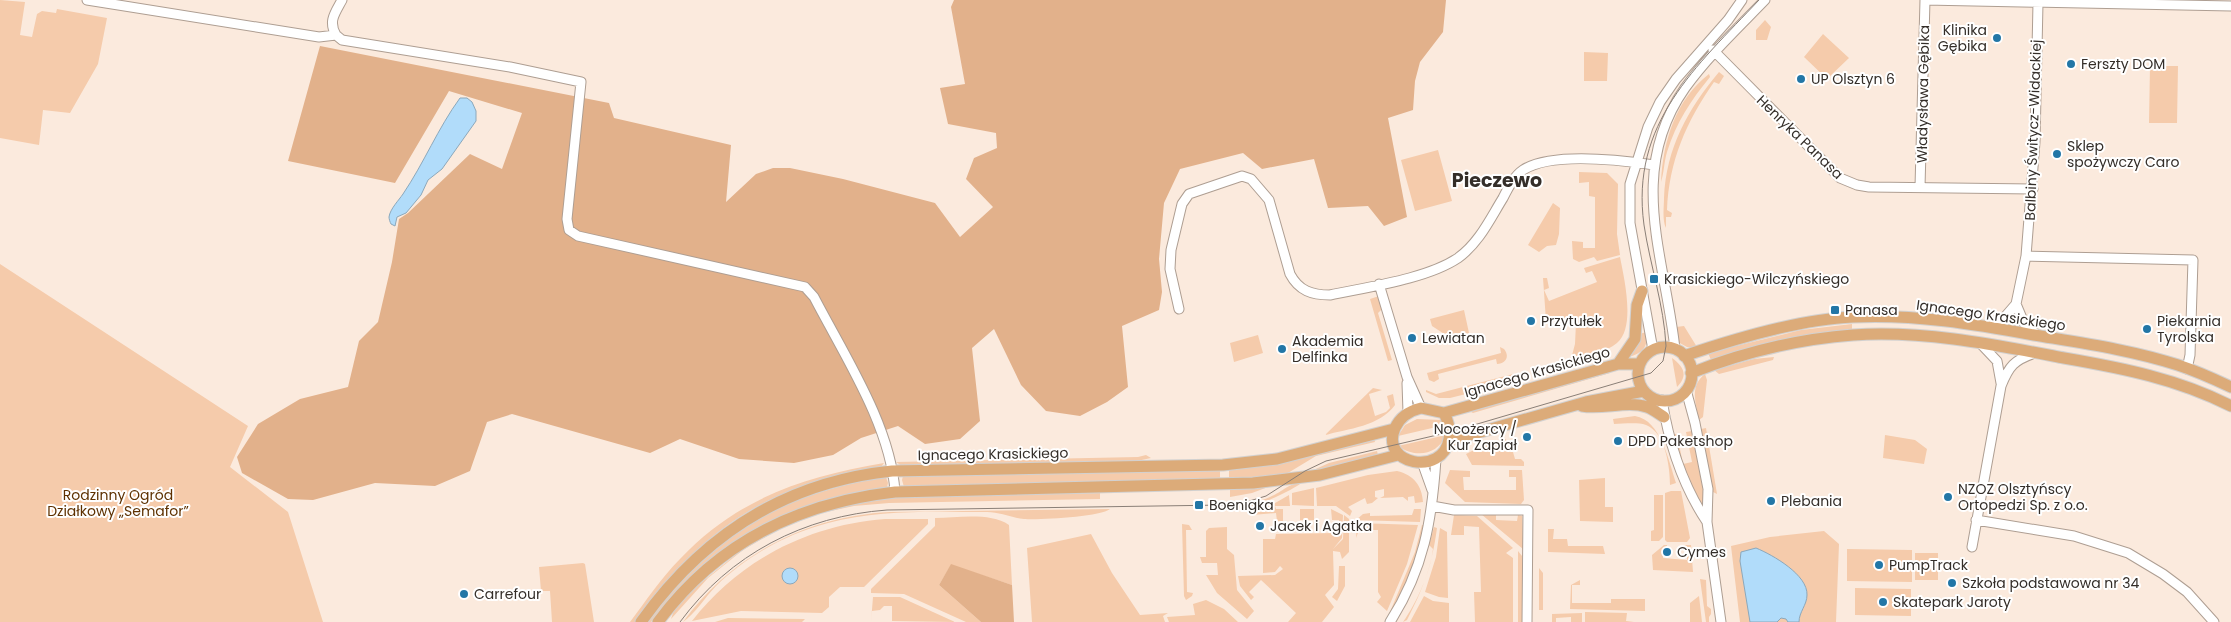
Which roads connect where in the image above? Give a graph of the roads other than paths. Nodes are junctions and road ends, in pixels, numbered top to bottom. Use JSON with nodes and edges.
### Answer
{"nodes":[{"id":1,"x":87,"y":0,"type":"edge"},
{"id":2,"x":342,"y":0,"type":"edge"},
{"id":3,"x":1742,"y":0,"type":"edge"},
{"id":4,"x":1764,"y":0,"type":"edge"},
{"id":5,"x":1925,"y":0,"type":"edge"},
{"id":6,"x":2142,"y":2,"type":"edge"},
{"id":7,"x":2038,"y":3,"type":"junction"},
{"id":8,"x":2231,"y":6,"type":"edge"},
{"id":9,"x":336,"y":35,"type":"junction"},
{"id":10,"x":1707,"y":44,"type":"junction"},
{"id":11,"x":1716,"y":52,"type":"junction"},
{"id":12,"x":1636,"y":162,"type":"junction"},
{"id":13,"x":1654,"y":165,"type":"junction"},
{"id":14,"x":1920,"y":187,"type":"junction"},
{"id":15,"x":2033,"y":189,"type":"junction"},
{"id":16,"x":2026,"y":256,"type":"junction"},
{"id":17,"x":1380,"y":284,"type":"junction"},
{"id":18,"x":1642,"y":291,"type":"junction"},
{"id":19,"x":2016,"y":304,"type":"junction"},
{"id":20,"x":1180,"y":309,"type":"dead end"},
{"id":21,"x":1878,"y":318,"type":"junction"},
{"id":22,"x":1983,"y":327,"type":"junction"},
{"id":23,"x":1878,"y":334,"type":"junction"},
{"id":24,"x":2038,"y":336,"type":"junction"},
{"id":25,"x":1980,"y":343,"type":"junction"},
{"id":26,"x":1653,"y":350,"type":"junction"},
{"id":27,"x":2036,"y":352,"type":"junction"},
{"id":28,"x":1679,"y":353,"type":"junction"},
{"id":29,"x":2133,"y":353,"type":"junction"},
{"id":30,"x":1618,"y":364,"type":"junction"},
{"id":31,"x":1640,"y":364,"type":"junction"},
{"id":32,"x":2187,"y":368,"type":"junction"},
{"id":33,"x":2130,"y":370,"type":"junction"},
{"id":34,"x":1691,"y":373,"type":"junction"},
{"id":35,"x":1406,"y":377,"type":"junction"},
{"id":36,"x":2001,"y":386,"type":"junction"},
{"id":37,"x":2231,"y":387,"type":"edge"},
{"id":38,"x":1686,"y":390,"type":"junction"},
{"id":39,"x":1644,"y":391,"type":"junction"},
{"id":40,"x":1662,"y":400,"type":"junction"},
{"id":41,"x":1576,"y":405,"type":"junction"},
{"id":42,"x":2231,"y":406,"type":"edge"},
{"id":43,"x":1421,"y":408,"type":"junction"},
{"id":44,"x":1408,"y":412,"type":"junction"},
{"id":45,"x":1444,"y":413,"type":"junction"},
{"id":46,"x":1664,"y":417,"type":"junction"},
{"id":47,"x":1394,"y":429,"type":"junction"},
{"id":48,"x":1449,"y":441,"type":"junction"},
{"id":49,"x":1398,"y":455,"type":"junction"},
{"id":50,"x":1436,"y":459,"type":"junction"},
{"id":51,"x":1422,"y":462,"type":"junction"},
{"id":52,"x":892,"y":471,"type":"junction"},
{"id":53,"x":895,"y":492,"type":"junction"},
{"id":54,"x":1433,"y":495,"type":"junction"},
{"id":55,"x":1432,"y":506,"type":"junction"},
{"id":56,"x":1976,"y":520,"type":"junction"},
{"id":57,"x":1707,"y":522,"type":"junction"},
{"id":58,"x":1972,"y":547,"type":"dead end"},
{"id":59,"x":641,"y":622,"type":"edge"},
{"id":60,"x":658,"y":622,"type":"edge"},
{"id":61,"x":1390,"y":622,"type":"edge"},
{"id":62,"x":1527,"y":622,"type":"edge"},
{"id":63,"x":1721,"y":622,"type":"edge"},
{"id":64,"x":2214,"y":622,"type":"edge"}],
"edges":[{"from":1,"to":9,"type":"street"},
{"from":2,"to":9,"type":"street"},
{"from":3,"to":10,"type":"street"},
{"from":4,"to":11,"type":"street"},
{"from":5,"to":7,"type":"street","name":"Władysława Gębika"},
{"from":5,"to":14,"type":"street","name":"Władysława Gębika"},
{"from":6,"to":7,"type":"street","name":"Władysława Gębika"},
{"from":6,"to":8,"type":"street","name":"Władysława Gębika"},
{"from":7,"to":15,"type":"street","name":"Balbiny Świtycz-Widackiej"},
{"from":9,"to":52,"type":"street"},
{"from":10,"to":11,"type":"street","name":"Henryka Panasa"},
{"from":10,"to":12,"type":"street"},
{"from":11,"to":13,"type":"street"},
{"from":11,"to":14,"type":"street","name":"Henryka Panasa"},
{"from":12,"to":13,"type":"street"},
{"from":12,"to":17,"type":"street"},
{"from":12,"to":18,"type":"street"},
{"from":13,"to":28,"type":"street"},
{"from":14,"to":15,"type":"street","name":"Henryka Panasa"},
{"from":15,"to":16,"type":"street","name":"Balbiny Świtycz-Widackiej"},
{"from":16,"to":19,"type":"street","name":"Balbiny Świtycz-Widackiej"},
{"from":16,"to":32,"type":"street"},
{"from":17,"to":20,"type":"street"},
{"from":17,"to":35,"type":"street"},
{"from":18,"to":26,"type":"street"},
{"from":18,"to":30,"type":"main road"},
{"from":19,"to":22,"type":"street"},
{"from":19,"to":24,"type":"street"},
{"from":21,"to":22,"type":"main road","name":"Ignacego Krasickiego"},
{"from":21,"to":23,"type":"main road"},
{"from":21,"to":28,"type":"main road","name":"Ignacego Krasickiego"},
{"from":22,"to":24,"type":"main road","name":"Ignacego Krasickiego"},
{"from":23,"to":25,"type":"main road"},
{"from":23,"to":34,"type":"main road"},
{"from":24,"to":29,"type":"main road","name":"Ignacego Krasickiego"},
{"from":25,"to":27,"type":"main road"},
{"from":25,"to":36,"type":"street"},
{"from":26,"to":28,"type":"main road"},
{"from":26,"to":31,"type":"main road"},
{"from":27,"to":33,"type":"main road"},
{"from":27,"to":36,"type":"street"},
{"from":28,"to":34,"type":"main road"},
{"from":29,"to":32,"type":"main road","name":"Ignacego Krasickiego"},
{"from":29,"to":33,"type":"main road"},
{"from":30,"to":31,"type":"main road","name":"Ignacego Krasickiego"},
{"from":30,"to":45,"type":"main road","name":"Ignacego Krasickiego"},
{"from":31,"to":39,"type":"main road"},
{"from":32,"to":37,"type":"main road","name":"Ignacego Krasickiego"},
{"from":33,"to":42,"type":"main road"},
{"from":34,"to":38,"type":"main road"},
{"from":35,"to":43,"type":"street"},
{"from":35,"to":44,"type":"street"},
{"from":36,"to":56,"type":"street"},
{"from":38,"to":40,"type":"main road"},
{"from":38,"to":57,"type":"street"},
{"from":39,"to":40,"type":"main road"},
{"from":39,"to":41,"type":"main road"},
{"from":40,"to":46,"type":"street"},
{"from":41,"to":46,"type":"main road"},
{"from":41,"to":48,"type":"main road"},
{"from":43,"to":44,"type":"main road"},
{"from":43,"to":45,"type":"main road"},
{"from":44,"to":47,"type":"main road"},
{"from":45,"to":48,"type":"main road"},
{"from":46,"to":57,"type":"street"},
{"from":47,"to":49,"type":"main road"},
{"from":47,"to":52,"type":"main road","name":"Ignacego Krasickiego"},
{"from":48,"to":50,"type":"main road"},
{"from":49,"to":51,"type":"main road"},
{"from":49,"to":53,"type":"main road"},
{"from":50,"to":51,"type":"main road"},
{"from":50,"to":54,"type":"street"},
{"from":51,"to":54,"type":"street"},
{"from":52,"to":53,"type":"street"},
{"from":52,"to":59,"type":"main road","name":"Ignacego Krasickiego"},
{"from":53,"to":60,"type":"main road"},
{"from":54,"to":55,"type":"street"},
{"from":55,"to":61,"type":"street"},
{"from":55,"to":62,"type":"street"},
{"from":56,"to":58,"type":"street"},
{"from":56,"to":64,"type":"street"},
{"from":57,"to":63,"type":"street"}]}
